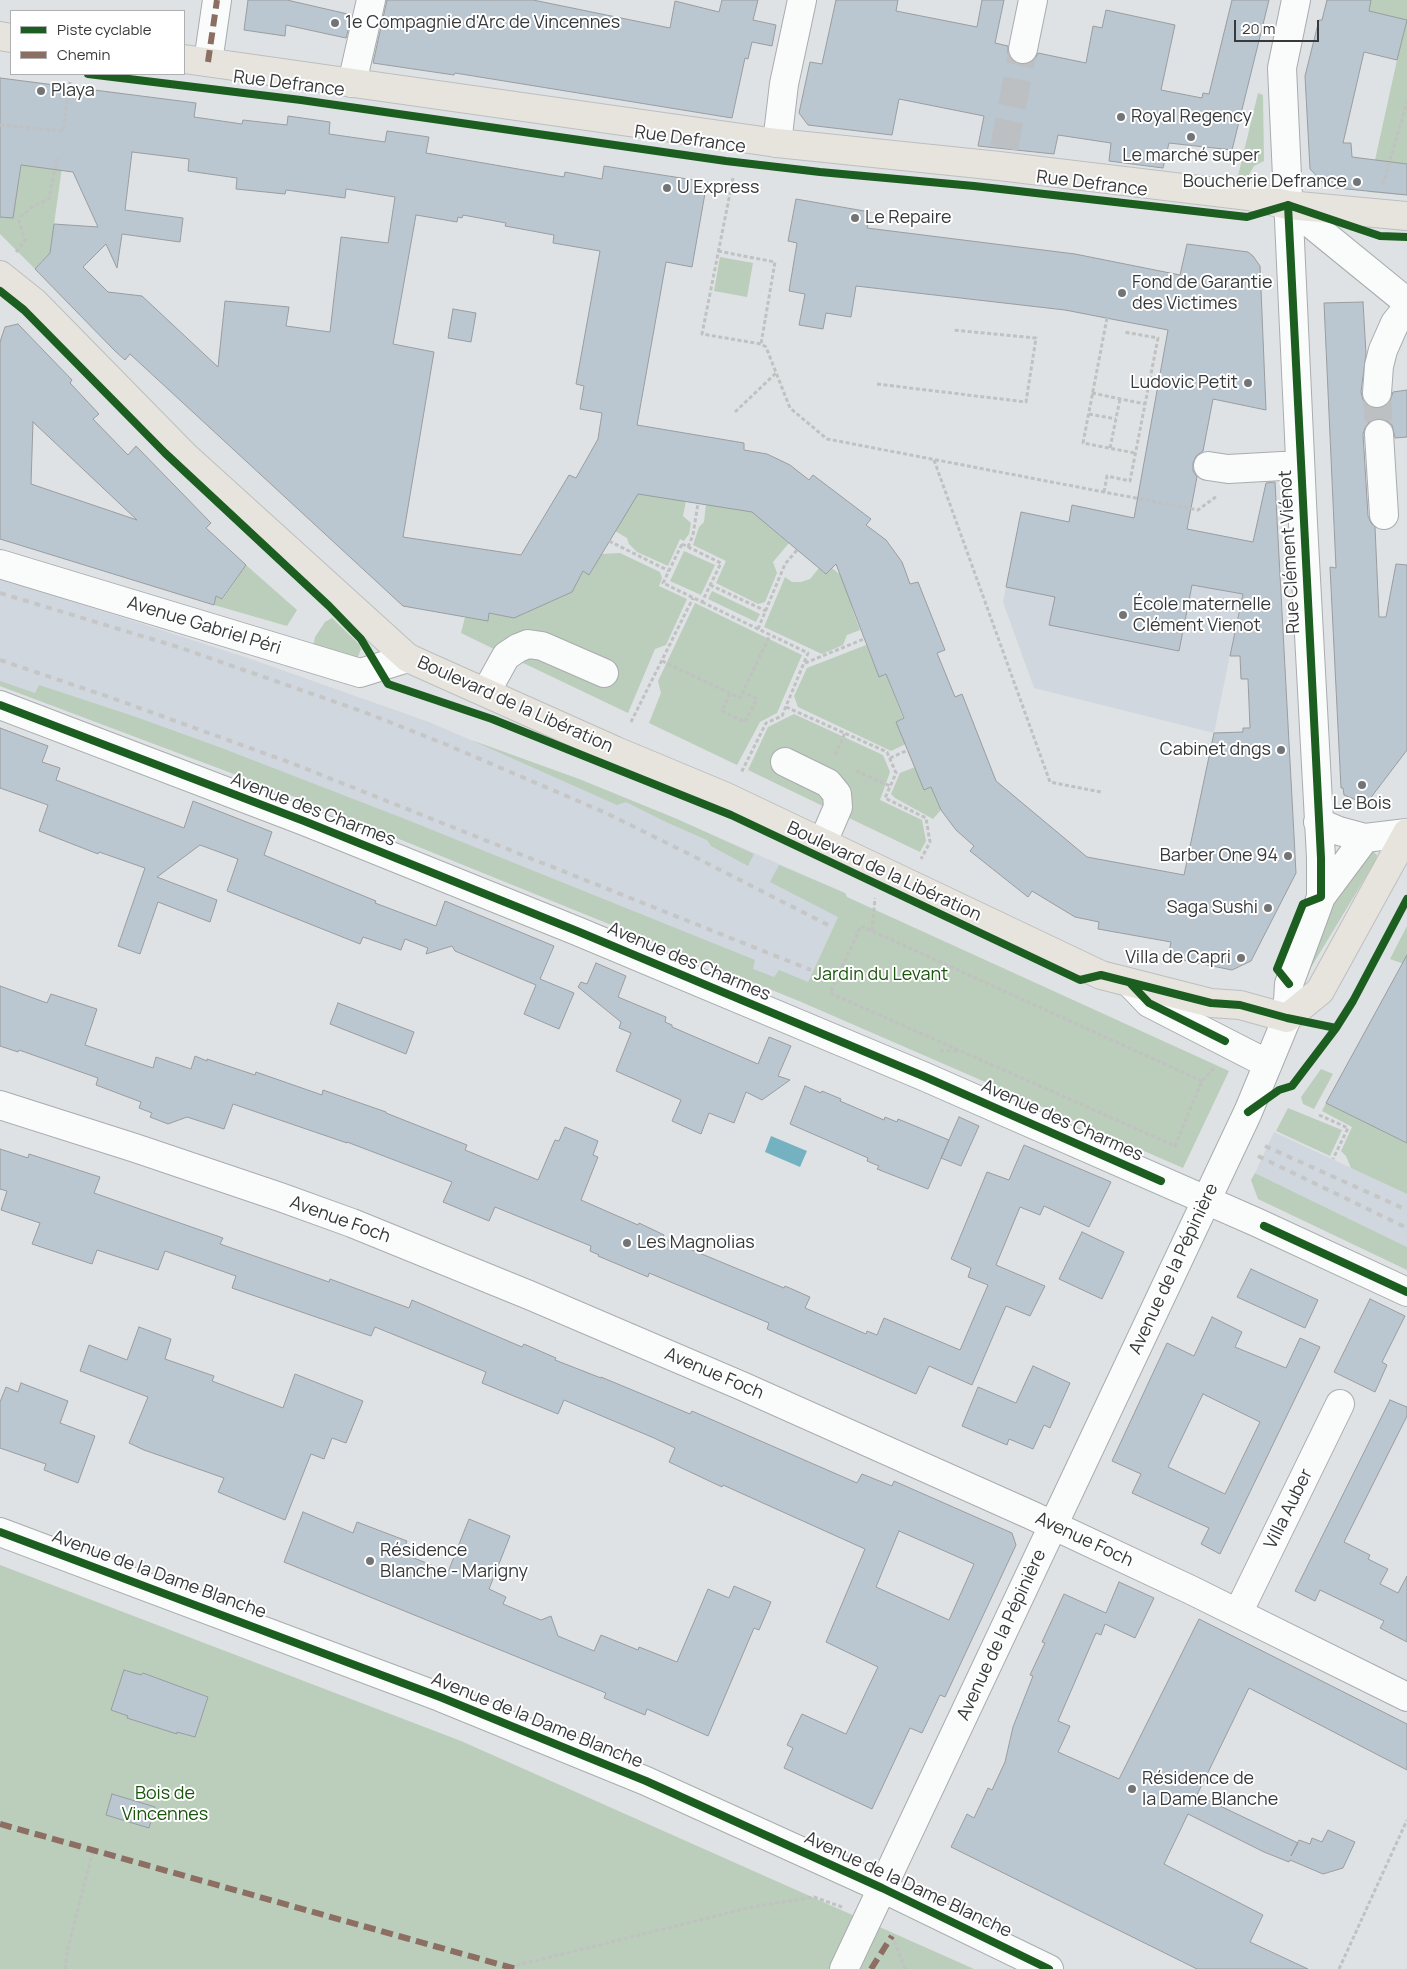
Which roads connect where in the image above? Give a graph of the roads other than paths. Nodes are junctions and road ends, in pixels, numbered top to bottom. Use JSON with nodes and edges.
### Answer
{"nodes":[{"id":1,"x":217,"y":0,"type":"edge"},
{"id":2,"x":371,"y":0,"type":"edge"},
{"id":3,"x":802,"y":0,"type":"edge"},
{"id":4,"x":1033,"y":0,"type":"edge"},
{"id":5,"x":1296,"y":0,"type":"edge"},
{"id":6,"x":1023,"y":49,"type":"tunnel mouth"},
{"id":7,"x":196,"y":60,"type":"edge"},
{"id":8,"x":352,"y":82,"type":"junction"},
{"id":9,"x":777,"y":144,"type":"junction"},
{"id":10,"x":1288,"y":206,"type":"junction"},
{"id":11,"x":1407,"y":216,"type":"edge"},
{"id":12,"x":7,"y":265,"type":"edge"},
{"id":13,"x":1407,"y":302,"type":"edge"},
{"id":14,"x":1407,"y":308,"type":"edge"},
{"id":15,"x":1377,"y":393,"type":"tunnel mouth"},
{"id":16,"x":1379,"y":434,"type":"tunnel mouth"},
{"id":17,"x":1300,"y":465,"type":"junction"},
{"id":18,"x":1208,"y":466,"type":"dead end"},
{"id":19,"x":1384,"y":515,"type":"dead end"},
{"id":20,"x":0,"y":564,"type":"edge"},
{"id":21,"x":408,"y":658,"type":"junction"},
{"id":22,"x":604,"y":673,"type":"dead end"},
{"id":23,"x":486,"y":692,"type":"junction"},
{"id":24,"x":0,"y":704,"type":"edge"},
{"id":25,"x":785,"y":762,"type":"dead end"},
{"id":26,"x":1318,"y":822,"type":"junction"},
{"id":27,"x":1407,"y":833,"type":"edge"},
{"id":28,"x":1365,"y":838,"type":"junction"},
{"id":29,"x":823,"y":842,"type":"junction"},
{"id":30,"x":1321,"y":897,"type":"junction"},
{"id":31,"x":1131,"y":984,"type":"junction"},
{"id":32,"x":1287,"y":1018,"type":"junction"},
{"id":33,"x":1268,"y":1064,"type":"junction"},
{"id":34,"x":0,"y":1105,"type":"edge"},
{"id":35,"x":1248,"y":1112,"type":"joint"},
{"id":36,"x":1206,"y":1200,"type":"junction"},
{"id":37,"x":1407,"y":1292,"type":"edge"},
{"id":38,"x":1340,"y":1404,"type":"dead end"},
{"id":39,"x":1053,"y":1526,"type":"junction"},
{"id":40,"x":0,"y":1532,"type":"edge"},
{"id":41,"x":1238,"y":1613,"type":"junction"},
{"id":42,"x":1407,"y":1697,"type":"edge"},
{"id":43,"x":882,"y":1888,"type":"junction"},
{"id":44,"x":844,"y":1969,"type":"edge"},
{"id":45,"x":1049,"y":1969,"type":"edge"}],
"edges":[{"from":1,"to":7,"type":"street"},
{"from":2,"to":8,"type":"street"},
{"from":3,"to":9,"type":"street"},
{"from":4,"to":6,"type":"street"},
{"from":5,"to":10,"type":"street","name":"Rue Clément Viénot"},
{"from":7,"to":8,"type":"main road","name":"Rue Defrance"},
{"from":8,"to":9,"type":"main road","name":"Rue Defrance"},
{"from":9,"to":10,"type":"main road","name":"Rue Defrance"},
{"from":10,"to":11,"type":"main road","name":"Rue Defrance"},
{"from":10,"to":13,"type":"street"},
{"from":10,"to":17,"type":"street","name":"Rue Clément Viénot"},
{"from":12,"to":21,"type":"main road","name":"Boulevard de la Libération"},
{"from":14,"to":15,"type":"street"},
{"from":16,"to":19,"type":"street"},
{"from":17,"to":18,"type":"street"},
{"from":17,"to":26,"type":"street","name":"Rue Clément Viénot"},
{"from":20,"to":21,"type":"street","name":"Avenue Gabriel Péri"},
{"from":21,"to":23,"type":"main road","name":"Boulevard de la Libération"},
{"from":22,"to":23,"type":"street"},
{"from":23,"to":29,"type":"main road","name":"Boulevard de la Libération"},
{"from":24,"to":36,"type":"street","name":"Avenue des Charmes"},
{"from":25,"to":29,"type":"street"},
{"from":26,"to":28,"type":"street"},
{"from":26,"to":30,"type":"street","name":"Rue Clément Viénot"},
{"from":27,"to":28,"type":"street"},
{"from":27,"to":32,"type":"main road"},
{"from":28,"to":30,"type":"street"},
{"from":29,"to":31,"type":"main road","name":"Boulevard de la Libération"},
{"from":30,"to":32,"type":"street","name":"Rue Clément Viénot"},
{"from":31,"to":32,"type":"main road","name":"Boulevard de la Libération"},
{"from":31,"to":33,"type":"street","name":"Boulevard de la Libération"},
{"from":32,"to":33,"type":"street","name":"Rue Clément Viénot"},
{"from":33,"to":35,"type":"street","name":"Rue Clément Viénot"},
{"from":34,"to":39,"type":"street","name":"Avenue Foch"},
{"from":35,"to":36,"type":"street","name":"Avenue de la Pépinière"},
{"from":36,"to":37,"type":"street","name":"Avenue des Charmes"},
{"from":36,"to":39,"type":"street","name":"Avenue de la Pépinière"},
{"from":38,"to":41,"type":"street","name":"Villa Auber"},
{"from":39,"to":41,"type":"street","name":"Avenue Foch"},
{"from":39,"to":43,"type":"street","name":"Avenue de la Pépinière"},
{"from":40,"to":43,"type":"street","name":"Avenue de la Dame Blanche"},
{"from":41,"to":42,"type":"street","name":"Avenue Foch"},
{"from":43,"to":44,"type":"street","name":"Avenue de la Pépinière"},
{"from":43,"to":45,"type":"street","name":"Avenue de la Dame Blanche"}]}
